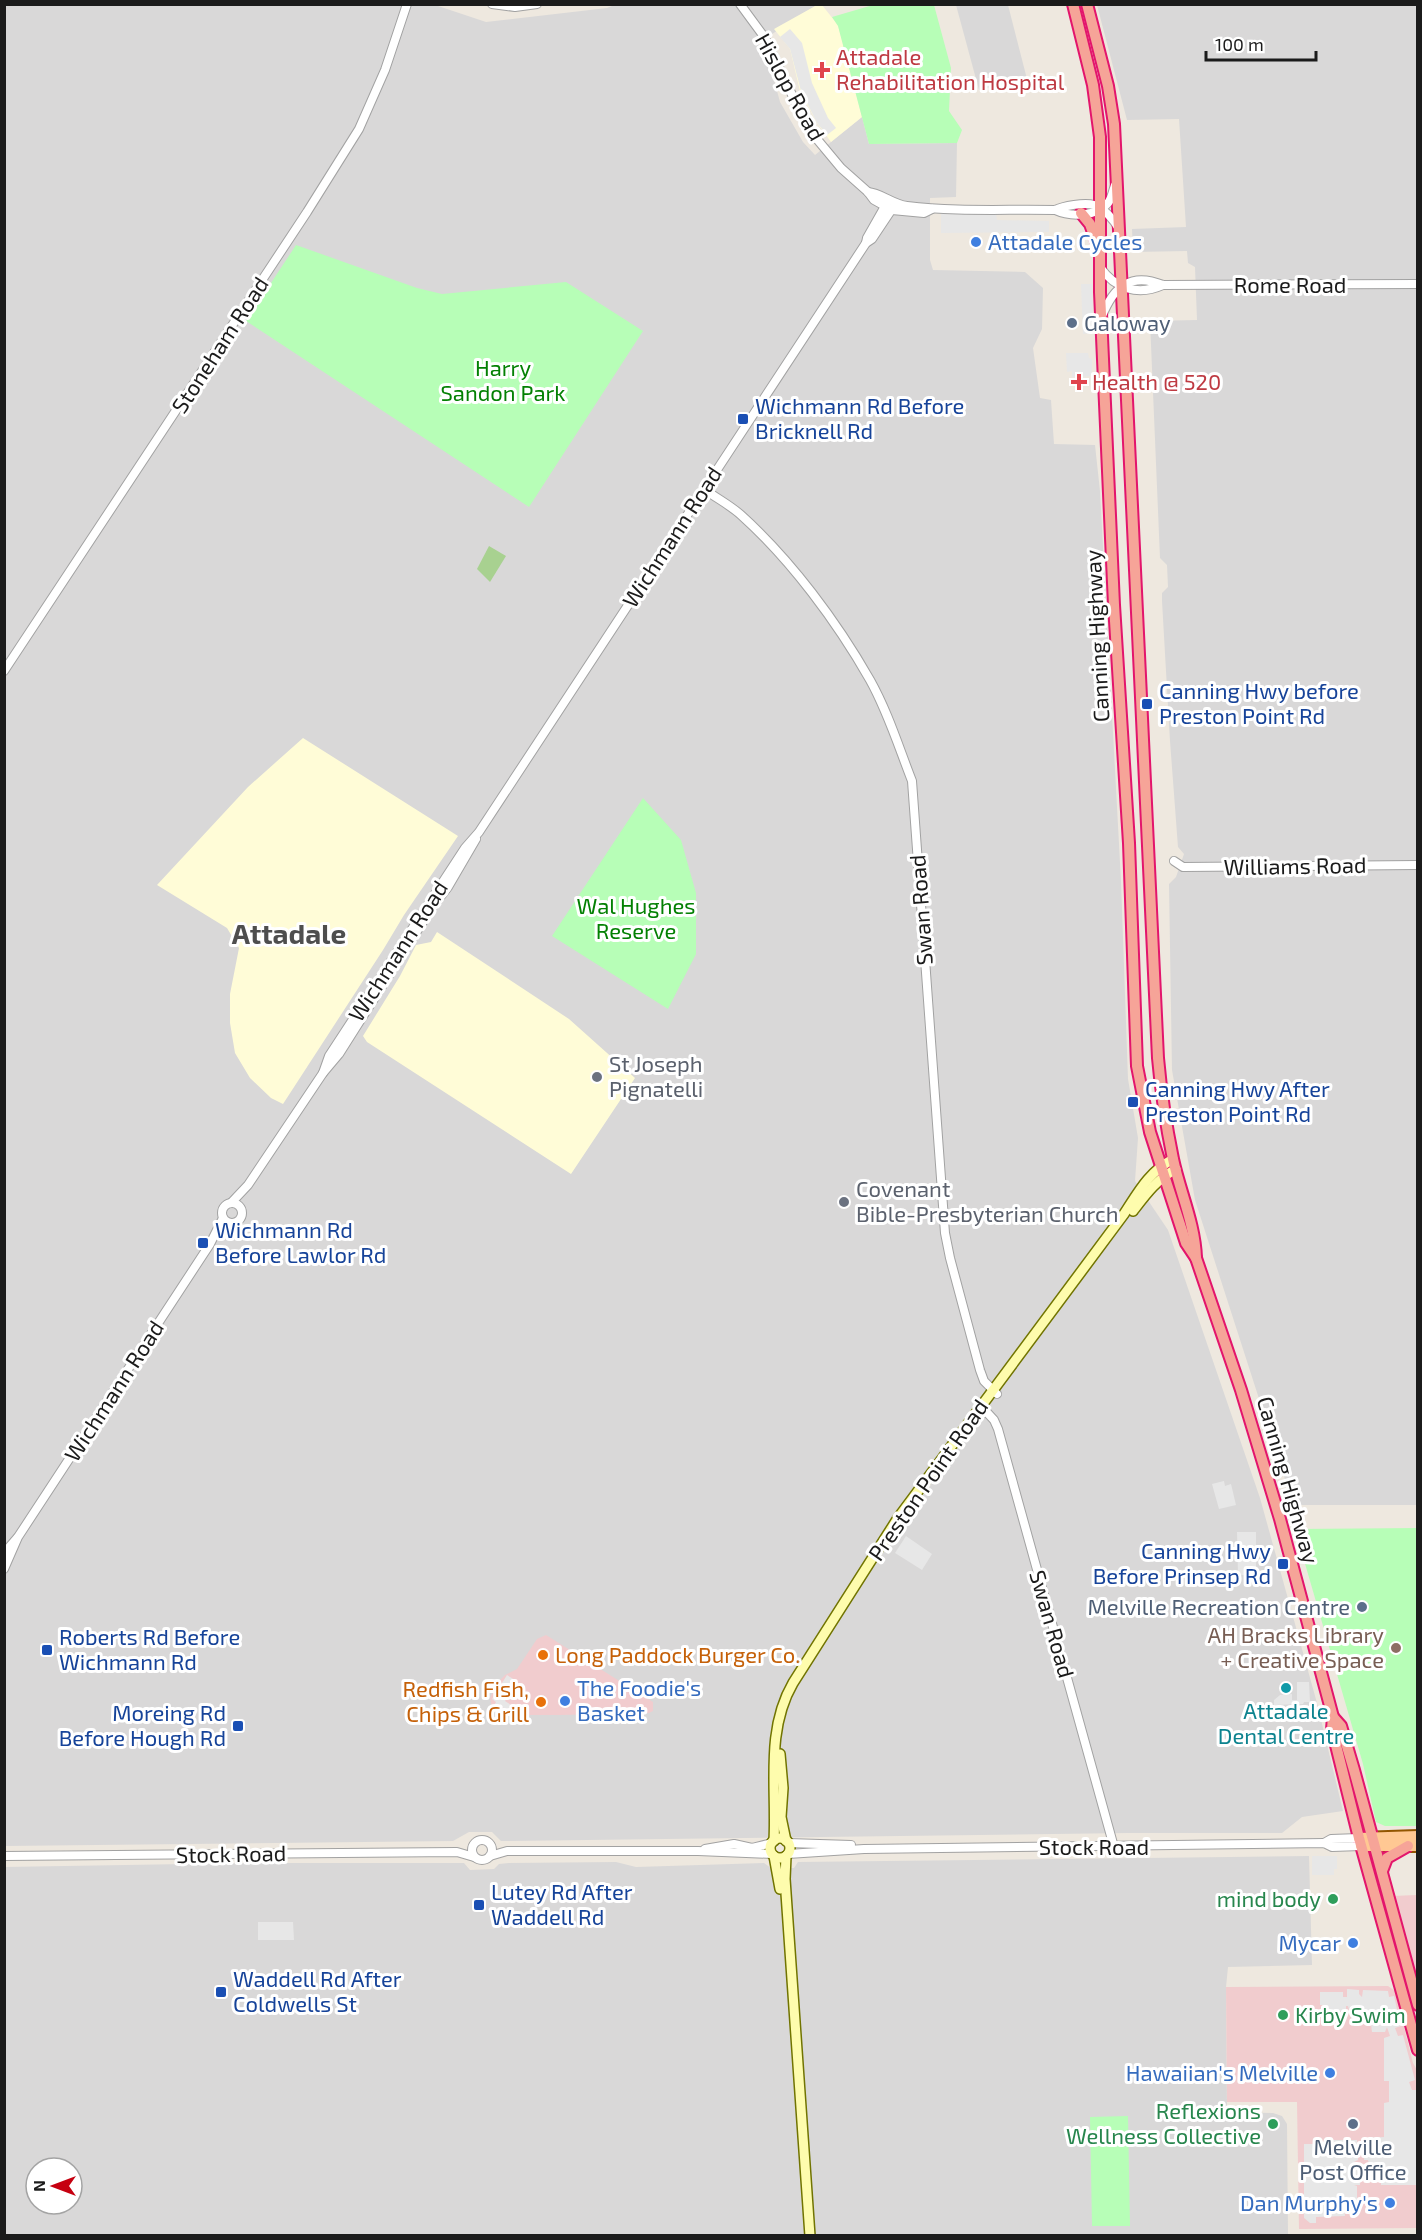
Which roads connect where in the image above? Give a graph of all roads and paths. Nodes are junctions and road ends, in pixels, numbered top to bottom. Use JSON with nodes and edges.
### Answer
{"nodes":[{"id":1,"x":407,"y":4,"type":"edge"},
{"id":2,"x":492,"y":4,"type":"edge"},
{"id":3,"x":537,"y":4,"type":"edge"},
{"id":4,"x":740,"y":4,"type":"edge"},
{"id":5,"x":1073,"y":4,"type":"edge"},
{"id":6,"x":1087,"y":4,"type":"edge"},
{"id":7,"x":1117,"y":178,"type":"junction"},
{"id":8,"x":890,"y":205,"type":"junction"},
{"id":9,"x":1099,"y":209,"type":"junction"},
{"id":10,"x":1056,"y":210,"type":"junction"},
{"id":11,"x":1081,"y":213,"type":"junction"},
{"id":12,"x":1119,"y":230,"type":"junction"},
{"id":13,"x":1099,"y":247,"type":"junction"},
{"id":14,"x":1099,"y":265,"type":"junction"},
{"id":15,"x":1418,"y":284,"type":"edge"},
{"id":16,"x":1122,"y":286,"type":"junction"},
{"id":17,"x":1101,"y":318,"type":"junction"},
{"id":18,"x":704,"y":489,"type":"junction"},
{"id":19,"x":4,"y":672,"type":"edge"},
{"id":20,"x":1174,"y":861,"type":"dead end"},
{"id":21,"x":1418,"y":865,"type":"edge"},
{"id":22,"x":1162,"y":1098,"type":"junction"},
{"id":23,"x":1143,"y":1101,"type":"junction"},
{"id":24,"x":1174,"y":1164,"type":"junction"},
{"id":25,"x":1162,"y":1171,"type":"junction"},
{"id":26,"x":235,"y":1205,"type":"junction"},
{"id":27,"x":223,"y":1218,"type":"junction"},
{"id":28,"x":231,"y":1223,"type":"junction"},
{"id":29,"x":210,"y":1244,"type":"junction"},
{"id":30,"x":1196,"y":1258,"type":"junction"},
{"id":31,"x":994,"y":1391,"type":"junction"},
{"id":32,"x":983,"y":1409,"type":"junction"},
{"id":33,"x":18,"y":1538,"type":"junction"},
{"id":34,"x":4,"y":1553,"type":"edge"},
{"id":35,"x":4,"y":1569,"type":"edge"},
{"id":36,"x":1333,"y":1717,"type":"junction"},
{"id":37,"x":1418,"y":1836,"type":"edge"},
{"id":38,"x":773,"y":1842,"type":"junction"},
{"id":39,"x":787,"y":1842,"type":"junction"},
{"id":40,"x":1360,"y":1842,"type":"junction"},
{"id":41,"x":1374,"y":1842,"type":"junction"},
{"id":42,"x":473,"y":1845,"type":"junction"},
{"id":43,"x":491,"y":1845,"type":"junction"},
{"id":44,"x":1413,"y":1846,"type":"edge"},
{"id":45,"x":1114,"y":1847,"type":"junction"},
{"id":46,"x":864,"y":1849,"type":"junction"},
{"id":47,"x":507,"y":1851,"type":"junction"},
{"id":48,"x":698,"y":1851,"type":"junction"},
{"id":49,"x":457,"y":1852,"type":"junction"},
{"id":50,"x":773,"y":1855,"type":"junction"},
{"id":51,"x":787,"y":1855,"type":"junction"},
{"id":52,"x":490,"y":1856,"type":"junction"},
{"id":53,"x":4,"y":1857,"type":"edge"},
{"id":54,"x":474,"y":1857,"type":"junction"},
{"id":55,"x":1382,"y":1872,"type":"junction"},
{"id":56,"x":1418,"y":2005,"type":"edge"},
{"id":57,"x":794,"y":2019,"type":"junction"},
{"id":58,"x":1418,"y":2050,"type":"edge"},
{"id":59,"x":810,"y":2235,"type":"edge"}],
"edges":[{"from":1,"to":19,"type":"street","name":"Stoneham Road"},
{"from":2,"to":3,"type":"street"},
{"from":4,"to":8,"type":"street","name":"Hislop Road"},
{"from":5,"to":9,"type":"highway","name":"Canning Highway"},
{"from":6,"to":7,"type":"highway","name":"Canning Highway"},
{"from":7,"to":9,"type":"street"},
{"from":7,"to":12,"type":"highway","name":"Canning Highway"},
{"from":8,"to":10,"type":"street"},
{"from":8,"to":18,"type":"street","name":"Wichmann Road"},
{"from":9,"to":10,"type":"street"},
{"from":9,"to":11,"type":"street"},
{"from":9,"to":12,"type":"street"},
{"from":9,"to":13,"type":"highway","name":"Canning Highway"},
{"from":10,"to":11,"type":"street"},
{"from":11,"to":13,"type":"highway"},
{"from":12,"to":16,"type":"highway","name":"Canning Highway"},
{"from":13,"to":14,"type":"highway","name":"Canning Highway"},
{"from":14,"to":16,"type":"street"},
{"from":14,"to":17,"type":"highway","name":"Canning Highway"},
{"from":15,"to":16,"type":"street","name":"Rome Road"},
{"from":16,"to":17,"type":"street"},
{"from":16,"to":22,"type":"highway","name":"Canning Highway"},
{"from":17,"to":23,"type":"highway","name":"Canning Highway"},
{"from":18,"to":26,"type":"street","name":"Wichmann Road"},
{"from":18,"to":31,"type":"street","name":"Swan Road"},
{"from":20,"to":21,"type":"street","name":"Williams Road"},
{"from":22,"to":23,"type":"highway"},
{"from":22,"to":24,"type":"highway","name":"Canning Highway"},
{"from":23,"to":25,"type":"highway","name":"Canning Highway"},
{"from":24,"to":25,"type":"main road","name":"Preston Point Road"},
{"from":24,"to":30,"type":"highway","name":"Canning Highway"},
{"from":25,"to":30,"type":"highway","name":"Canning Highway"},
{"from":25,"to":31,"type":"main road","name":"Preston Point Road"},
{"from":26,"to":27,"type":"street"},
{"from":26,"to":28,"type":"street"},
{"from":27,"to":28,"type":"street"},
{"from":27,"to":29,"type":"street","name":"Wichmann Road"},
{"from":28,"to":29,"type":"street","name":"Wichmann Road"},
{"from":29,"to":33,"type":"street","name":"Wichmann Road"},
{"from":30,"to":36,"type":"highway","name":"Canning Highway"},
{"from":31,"to":32,"type":"main road","name":"Preston Point Road"},
{"from":32,"to":38,"type":"main road","name":"Preston Point Road"},
{"from":32,"to":39,"type":"main road","name":"Preston Point Road"},
{"from":32,"to":45,"type":"street","name":"Swan Road"},
{"from":33,"to":34,"type":"street","name":"Wichmann Road"},
{"from":33,"to":35,"type":"street","name":"Wichmann Road"},
{"from":36,"to":40,"type":"highway","name":"Canning Highway"},
{"from":36,"to":41,"type":"highway","name":"Canning Highway"},
{"from":37,"to":41,"type":"main road","name":"Stock Road"},
{"from":38,"to":39,"type":"main road","name":"Stock Road"},
{"from":38,"to":48,"type":"street","name":"Stock Road"},
{"from":38,"to":50,"type":"main road"},
{"from":39,"to":46,"type":"street","name":"Stock Road"},
{"from":39,"to":51,"type":"main road"},
{"from":40,"to":41,"type":"main road","name":"Stock Road"},
{"from":40,"to":45,"type":"street","name":"Stock Road"},
{"from":40,"to":58,"type":"highway","name":"Canning Highway"},
{"from":41,"to":44,"type":"main road","name":"Stock Road"},
{"from":41,"to":55,"type":"highway","name":"Canning Highway"},
{"from":42,"to":43,"type":"street","name":"Stock Road"},
{"from":42,"to":49,"type":"street","name":"Stock Road"},
{"from":42,"to":54,"type":"street"},
{"from":43,"to":47,"type":"street","name":"Stock Road"},
{"from":43,"to":52,"type":"street"},
{"from":44,"to":55,"type":"highway"},
{"from":45,"to":46,"type":"street","name":"Stock Road"},
{"from":46,"to":51,"type":"street","name":"Stock Road"},
{"from":47,"to":48,"type":"street","name":"Stock Road"},
{"from":47,"to":52,"type":"street","name":"Stock Road"},
{"from":48,"to":50,"type":"street","name":"Stock Road"},
{"from":49,"to":53,"type":"street","name":"Stock Road"},
{"from":49,"to":54,"type":"street","name":"Stock Road"},
{"from":50,"to":51,"type":"main road","name":"Stock Road"},
{"from":50,"to":57,"type":"main road"},
{"from":51,"to":57,"type":"main road"},
{"from":52,"to":54,"type":"street","name":"Stock Road"},
{"from":55,"to":56,"type":"highway","name":"Canning Highway"},
{"from":57,"to":59,"type":"main road"}]}
